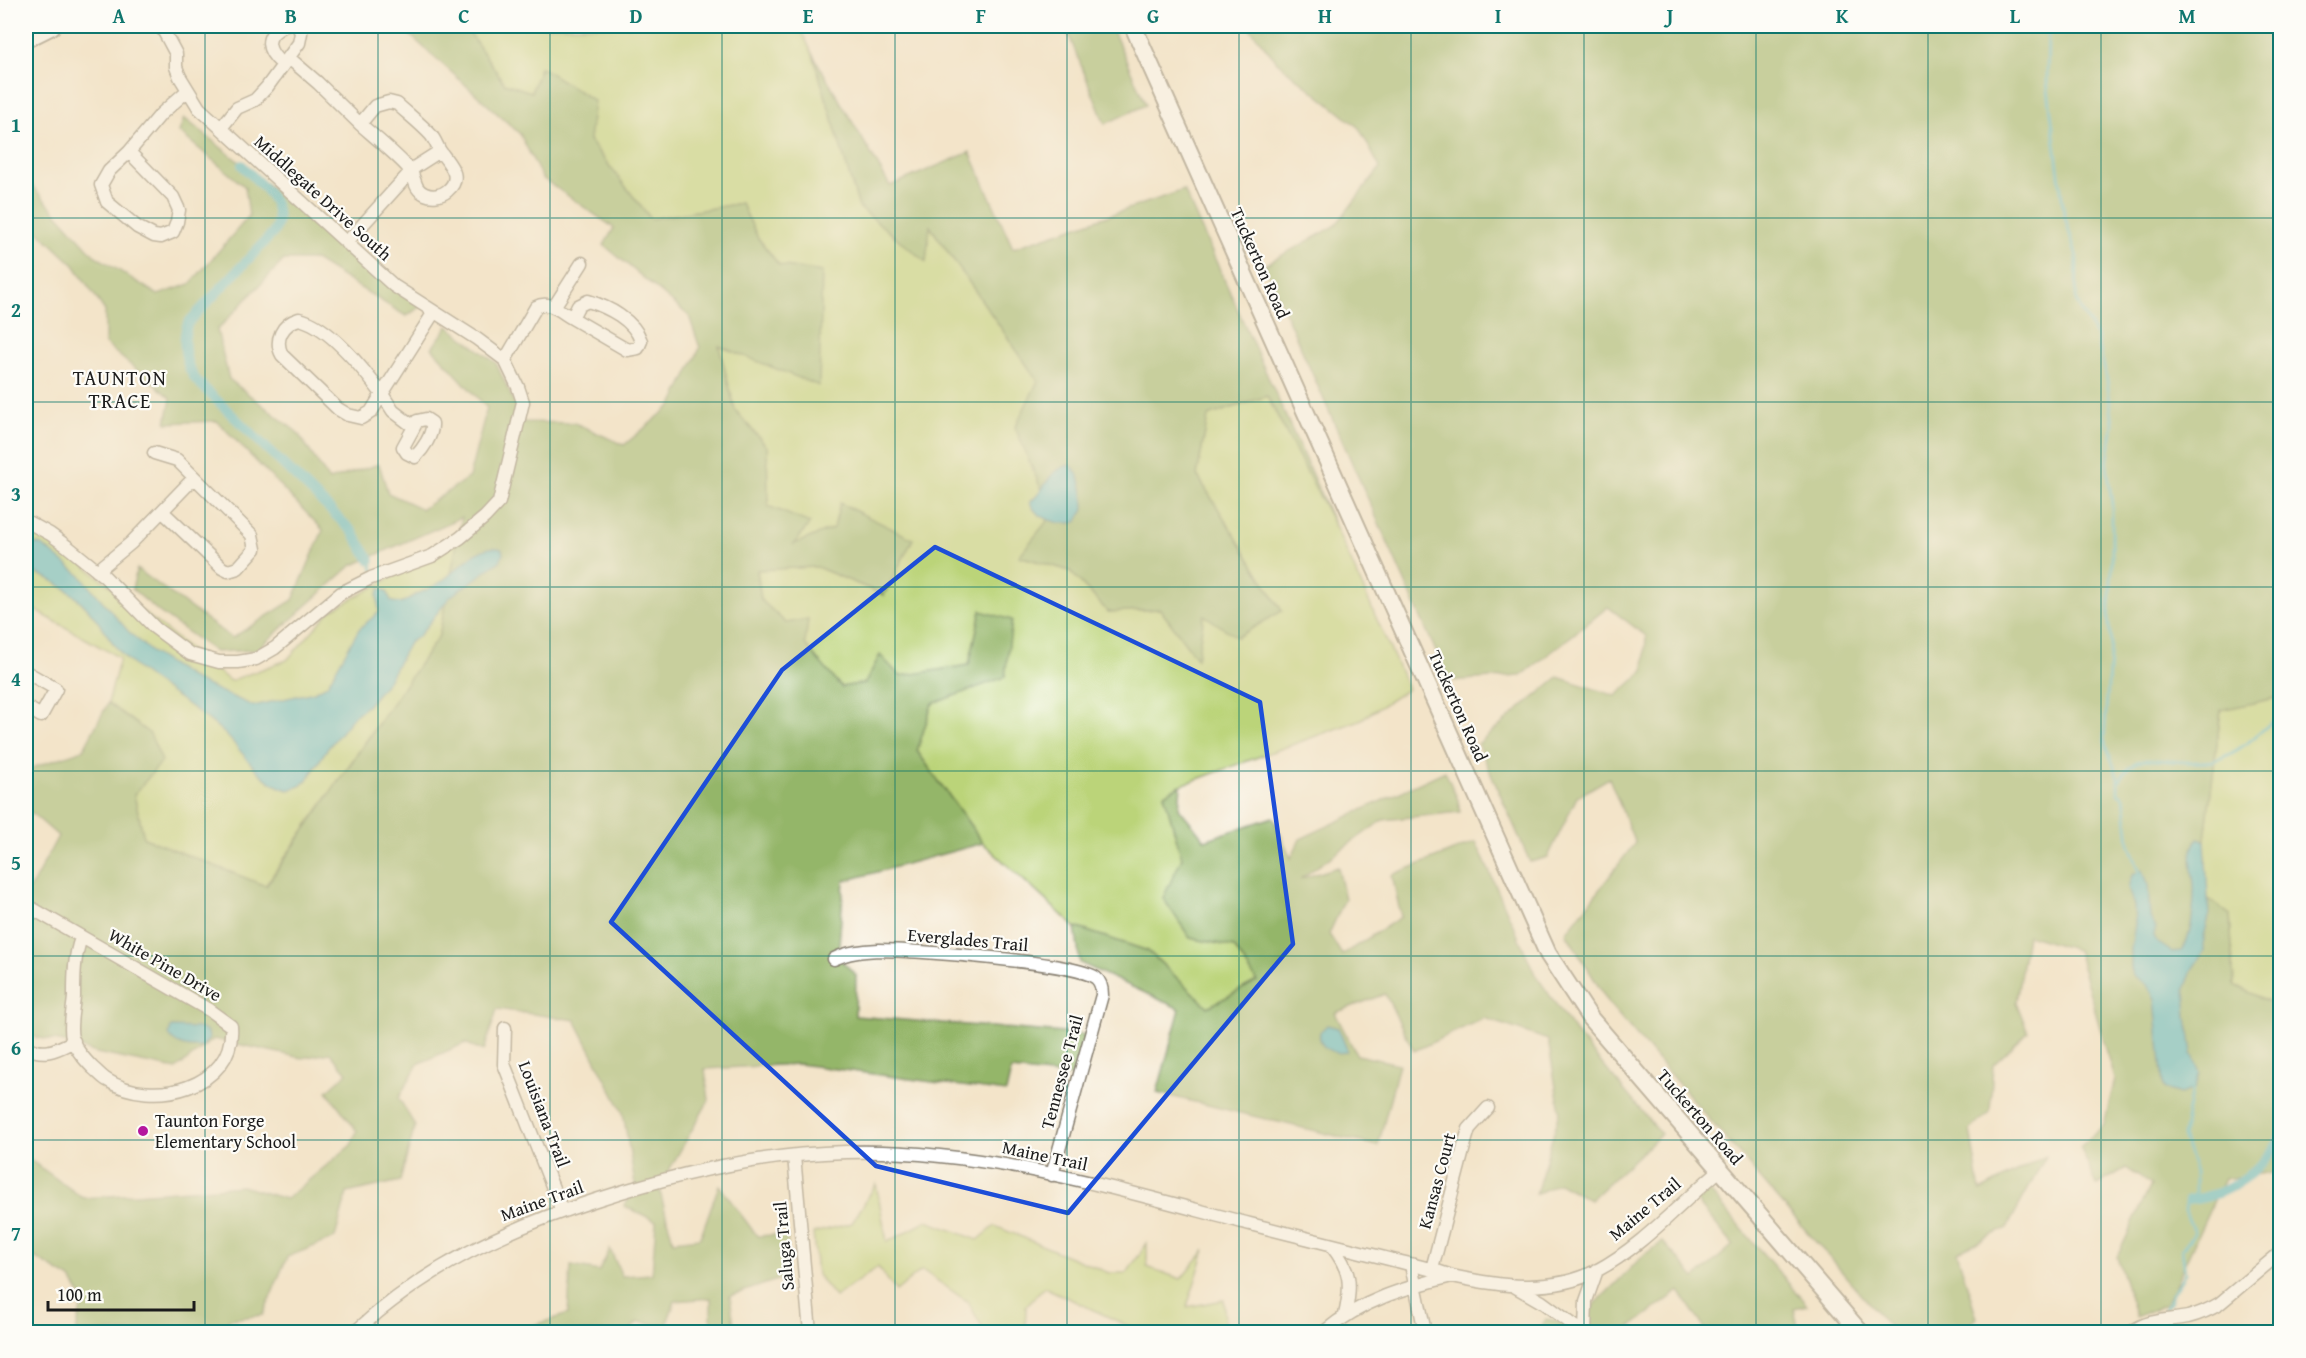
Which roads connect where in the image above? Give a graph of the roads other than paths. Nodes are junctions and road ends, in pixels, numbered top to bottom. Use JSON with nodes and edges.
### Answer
{"nodes":[{"id":1,"x":52,"y":26,"type":"edge"},
{"id":2,"x":161,"y":26,"type":"edge"},
{"id":3,"x":284,"y":26,"type":"edge"},
{"id":4,"x":298,"y":26,"type":"edge"},
{"id":5,"x":1133,"y":26,"type":"edge"},
{"id":6,"x":26,"y":39,"type":"edge"},
{"id":7,"x":286,"y":61,"type":"junction"},
{"id":8,"x":187,"y":91,"type":"junction"},
{"id":9,"x":360,"y":124,"type":"junction"},
{"id":10,"x":221,"y":128,"type":"junction"},
{"id":11,"x":440,"y":151,"type":"junction"},
{"id":12,"x":129,"y":153,"type":"junction"},
{"id":13,"x":411,"y":171,"type":"junction"},
{"id":14,"x":345,"y":243,"type":"junction"},
{"id":15,"x":582,"y":263,"type":"dead end"},
{"id":16,"x":554,"y":307,"type":"junction"},
{"id":17,"x":434,"y":312,"type":"junction"},
{"id":18,"x":572,"y":318,"type":"junction"},
{"id":19,"x":505,"y":360,"type":"junction"},
{"id":20,"x":382,"y":394,"type":"junction"},
{"id":21,"x":414,"y":427,"type":"dead end"},
{"id":22,"x":154,"y":453,"type":"dead end"},
{"id":23,"x":194,"y":478,"type":"junction"},
{"id":24,"x":163,"y":512,"type":"junction"},
{"id":25,"x":26,"y":521,"type":"edge"},
{"id":26,"x":97,"y":571,"type":"junction"},
{"id":27,"x":26,"y":672,"type":"edge"},
{"id":28,"x":26,"y":707,"type":"edge"},
{"id":29,"x":26,"y":905,"type":"edge"},
{"id":30,"x":81,"y":938,"type":"junction"},
{"id":31,"x":834,"y":959,"type":"dead end"},
{"id":32,"x":1097,"y":979,"type":"joint"},
{"id":33,"x":505,"y":1028,"type":"dead end"},
{"id":34,"x":74,"y":1041,"type":"junction"},
{"id":35,"x":26,"y":1047,"type":"edge"},
{"id":36,"x":1488,"y":1108,"type":"dead end"},
{"id":37,"x":794,"y":1156,"type":"junction"},
{"id":38,"x":1720,"y":1170,"type":"junction"},
{"id":39,"x":1052,"y":1175,"type":"junction"},
{"id":40,"x":562,"y":1211,"type":"junction"},
{"id":41,"x":1331,"y":1245,"type":"junction"},
{"id":42,"x":2280,"y":1252,"type":"edge"},
{"id":43,"x":1412,"y":1265,"type":"junction"},
{"id":44,"x":1432,"y":1269,"type":"junction"},
{"id":45,"x":1597,"y":1270,"type":"junction"},
{"id":46,"x":1452,"y":1276,"type":"junction"},
{"id":47,"x":1415,"y":1285,"type":"junction"},
{"id":48,"x":1513,"y":1286,"type":"junction"},
{"id":49,"x":1345,"y":1315,"type":"junction"},
{"id":50,"x":355,"y":1332,"type":"edge"},
{"id":51,"x":810,"y":1332,"type":"edge"},
{"id":52,"x":1324,"y":1332,"type":"edge"},
{"id":53,"x":1425,"y":1332,"type":"edge"},
{"id":54,"x":1584,"y":1332,"type":"edge"},
{"id":55,"x":1860,"y":1332,"type":"edge"},
{"id":56,"x":2132,"y":1332,"type":"edge"}],
"edges":[{"from":1,"to":6,"type":"main road"},
{"from":2,"to":8,"type":"street","name":"Middlegate Drive South"},
{"from":3,"to":7,"type":"street"},
{"from":4,"to":7,"type":"street"},
{"from":5,"to":38,"type":"main road","name":"Tuckerton Road"},
{"from":7,"to":9,"type":"street"},
{"from":7,"to":10,"type":"street"},
{"from":8,"to":10,"type":"street","name":"Middlegate Drive South"},
{"from":8,"to":12,"type":"street"},
{"from":9,"to":11,"type":"street"},
{"from":9,"to":13,"type":"street"},
{"from":10,"to":14,"type":"street","name":"Middlegate Drive South"},
{"from":11,"to":13,"type":"street"},
{"from":11,"to":13,"type":"street"},
{"from":12,"to":12,"type":"street"},
{"from":13,"to":14,"type":"street"},
{"from":14,"to":17,"type":"street","name":"Middlegate Drive South"},
{"from":15,"to":16,"type":"street"},
{"from":16,"to":18,"type":"street"},
{"from":16,"to":19,"type":"street"},
{"from":17,"to":19,"type":"street","name":"Middlegate Drive South"},
{"from":17,"to":20,"type":"street"},
{"from":18,"to":18,"type":"street"},
{"from":19,"to":26,"type":"street"},
{"from":20,"to":20,"type":"street"},
{"from":20,"to":21,"type":"street"},
{"from":22,"to":23,"type":"street"},
{"from":23,"to":24,"type":"street"},
{"from":23,"to":24,"type":"street"},
{"from":24,"to":26,"type":"street"},
{"from":25,"to":26,"type":"street"},
{"from":27,"to":28,"type":"street"},
{"from":29,"to":30,"type":"street","name":"White Pine Drive"},
{"from":30,"to":34,"type":"street","name":"White Pine Drive"},
{"from":30,"to":34,"type":"street","name":"White Pine Drive"},
{"from":31,"to":32,"type":"street","name":"Everglades Trail"},
{"from":32,"to":39,"type":"street","name":"Tennessee Trail"},
{"from":33,"to":40,"type":"street","name":"Louisiana Trail"},
{"from":34,"to":35,"type":"street"},
{"from":36,"to":44,"type":"street","name":"Kansas Court"},
{"from":37,"to":39,"type":"street","name":"Maine Trail"},
{"from":37,"to":40,"type":"street","name":"Maine Trail"},
{"from":37,"to":51,"type":"street","name":"Saluga Trail"},
{"from":38,"to":45,"type":"street","name":"Maine Trail"},
{"from":38,"to":55,"type":"main road","name":"Tuckerton Road"},
{"from":39,"to":41,"type":"street","name":"Maine Trail"},
{"from":40,"to":50,"type":"street","name":"Maine Trail"},
{"from":41,"to":43,"type":"street","name":"Maine Trail"},
{"from":41,"to":49,"type":"street"},
{"from":42,"to":56,"type":"street"},
{"from":43,"to":44,"type":"street","name":"Maine Trail"},
{"from":43,"to":47,"type":"street"},
{"from":44,"to":46,"type":"street","name":"Maine Trail"},
{"from":45,"to":48,"type":"street","name":"Maine Trail"},
{"from":45,"to":54,"type":"street"},
{"from":46,"to":47,"type":"street"},
{"from":46,"to":48,"type":"street","name":"Maine Trail"},
{"from":47,"to":49,"type":"street"},
{"from":47,"to":53,"type":"street"},
{"from":48,"to":54,"type":"street"},
{"from":49,"to":52,"type":"street"}]}
